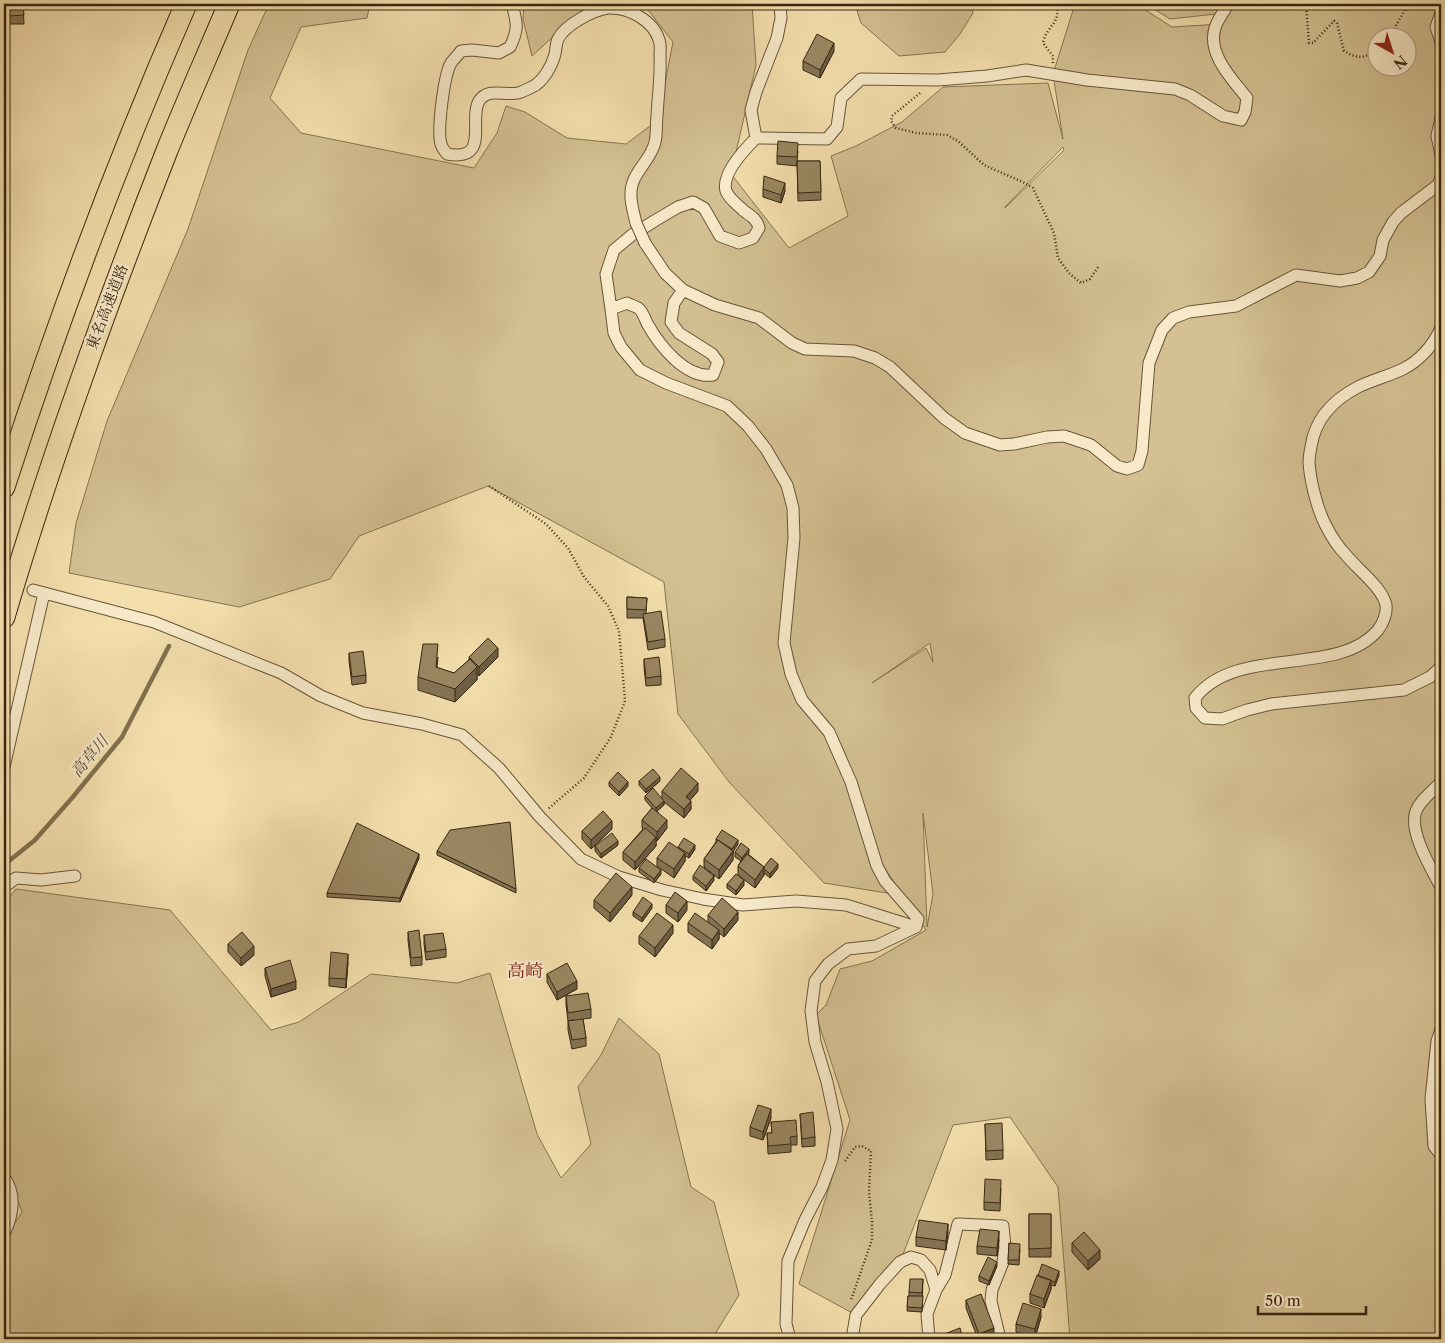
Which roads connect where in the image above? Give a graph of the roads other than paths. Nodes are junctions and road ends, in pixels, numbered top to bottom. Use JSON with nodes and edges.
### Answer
{"nodes":[{"id":1,"x":186,"y":4,"type":"edge"},
{"id":2,"x":229,"y":4,"type":"edge"},
{"id":3,"x":512,"y":4,"type":"edge"},
{"id":4,"x":780,"y":4,"type":"edge"},
{"id":5,"x":1228,"y":4,"type":"edge"},
{"id":6,"x":1441,"y":13,"type":"edge"},
{"id":7,"x":1441,"y":42,"type":"edge"},
{"id":8,"x":1441,"y":118,"type":"edge"},
{"id":9,"x":756,"y":138,"type":"junction"},
{"id":10,"x":1441,"y":155,"type":"edge"},
{"id":11,"x":1441,"y":177,"type":"edge"},
{"id":12,"x":683,"y":290,"type":"junction"},
{"id":13,"x":611,"y":308,"type":"junction"},
{"id":14,"x":1441,"y":328,"type":"edge"},
{"id":15,"x":4,"y":486,"type":"edge"},
{"id":16,"x":4,"y":617,"type":"edge"},
{"id":17,"x":1441,"y":667,"type":"edge"},
{"id":18,"x":4,"y":767,"type":"edge"},
{"id":19,"x":1441,"y":782,"type":"edge"},
{"id":20,"x":75,"y":876,"type":"dead end"},
{"id":21,"x":4,"y":887,"type":"edge"},
{"id":22,"x":1441,"y":887,"type":"edge"},
{"id":23,"x":916,"y":927,"type":"junction"},
{"id":24,"x":1441,"y":1028,"type":"edge"},
{"id":25,"x":1441,"y":1156,"type":"edge"},
{"id":26,"x":4,"y":1177,"type":"edge"},
{"id":27,"x":4,"y":1234,"type":"edge"},
{"id":28,"x":936,"y":1290,"type":"junction"},
{"id":29,"x":790,"y":1339,"type":"edge"},
{"id":30,"x":852,"y":1339,"type":"edge"},
{"id":31,"x":929,"y":1339,"type":"edge"},
{"id":32,"x":1000,"y":1339,"type":"edge"}],
"edges":[{"from":1,"to":15,"type":"highway"},
{"from":2,"to":16,"type":"highway","name":"東名高速道路"},
{"from":3,"to":12,"type":"street","bridge":true},
{"from":4,"to":9,"type":"street"},
{"from":5,"to":9,"type":"street"},
{"from":6,"to":7,"type":"street"},
{"from":8,"to":10,"type":"street"},
{"from":9,"to":13,"type":"street"},
{"from":11,"to":12,"type":"street"},
{"from":12,"to":13,"type":"street"},
{"from":13,"to":23,"type":"street"},
{"from":14,"to":17,"type":"street"},
{"from":18,"to":23,"type":"street"},
{"from":19,"to":22,"type":"street"},
{"from":20,"to":21,"type":"street"},
{"from":23,"to":29,"type":"street"},
{"from":24,"to":25,"type":"street"},
{"from":26,"to":27,"type":"street"},
{"from":28,"to":30,"type":"street"},
{"from":28,"to":31,"type":"street"},
{"from":28,"to":32,"type":"street"}]}
